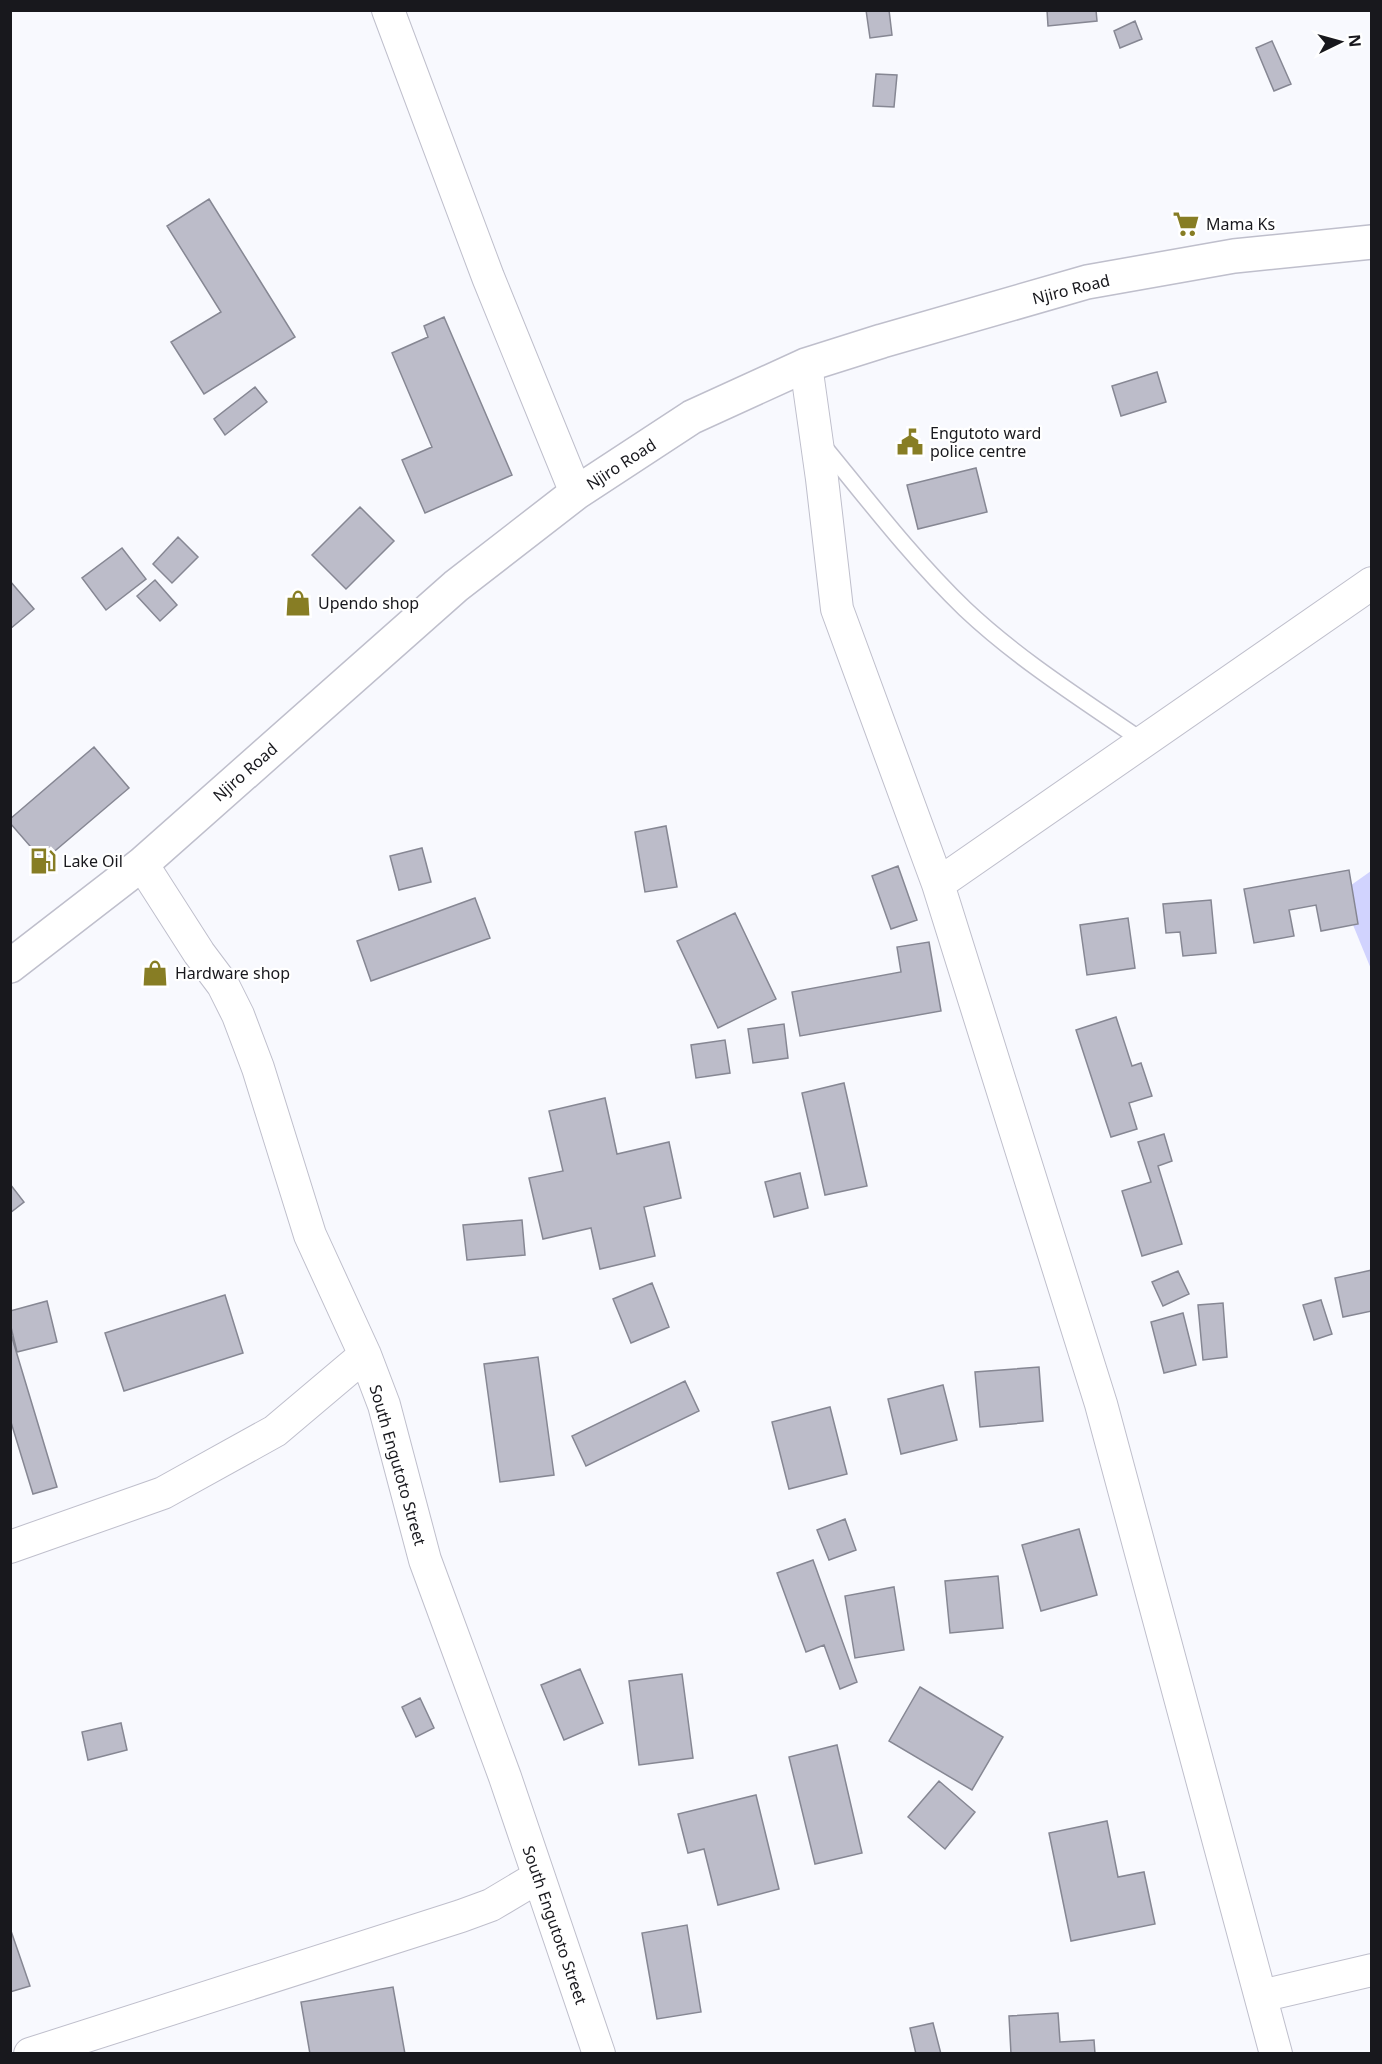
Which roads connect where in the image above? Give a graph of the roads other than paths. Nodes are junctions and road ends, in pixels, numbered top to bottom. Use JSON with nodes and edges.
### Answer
{"nodes":[{"id":1,"x":388,"y":10,"type":"edge"},
{"id":2,"x":1371,"y":242,"type":"edge"},
{"id":3,"x":806,"y":365,"type":"junction"},
{"id":4,"x":816,"y":436,"type":"junction"},
{"id":5,"x":576,"y":494,"type":"junction"},
{"id":6,"x":1371,"y":583,"type":"edge"},
{"id":7,"x":1144,"y":742,"type":"junction"},
{"id":8,"x":142,"y":864,"type":"junction"},
{"id":9,"x":938,"y":884,"type":"junction"},
{"id":10,"x":10,"y":966,"type":"edge"},
{"id":11,"x":365,"y":1355,"type":"junction"},
{"id":12,"x":10,"y":1547,"type":"edge"},
{"id":13,"x":538,"y":1877,"type":"junction"},
{"id":14,"x":1371,"y":1970,"type":"edge"},
{"id":15,"x":1261,"y":1996,"type":"junction"},
{"id":16,"x":30,"y":2054,"type":"edge"},
{"id":17,"x":599,"y":2054,"type":"edge"},
{"id":18,"x":1276,"y":2054,"type":"edge"}],
"edges":[{"from":1,"to":5,"type":"street"},
{"from":2,"to":3,"type":"street","name":"Njiro Road"},
{"from":3,"to":4,"type":"street"},
{"from":3,"to":5,"type":"street","name":"Njiro Road"},
{"from":4,"to":7,"type":"lane"},
{"from":4,"to":9,"type":"street"},
{"from":5,"to":8,"type":"street","name":"Njiro Road"},
{"from":6,"to":7,"type":"street"},
{"from":7,"to":9,"type":"street"},
{"from":8,"to":10,"type":"street","name":"Njiro Road"},
{"from":8,"to":11,"type":"street","name":"South Engutoto Street"},
{"from":9,"to":15,"type":"street"},
{"from":11,"to":12,"type":"street"},
{"from":11,"to":13,"type":"street","name":"South Engutoto Street"},
{"from":13,"to":16,"type":"street"},
{"from":13,"to":17,"type":"street","name":"South Engutoto Street"},
{"from":14,"to":15,"type":"street"},
{"from":15,"to":18,"type":"street"}]}
